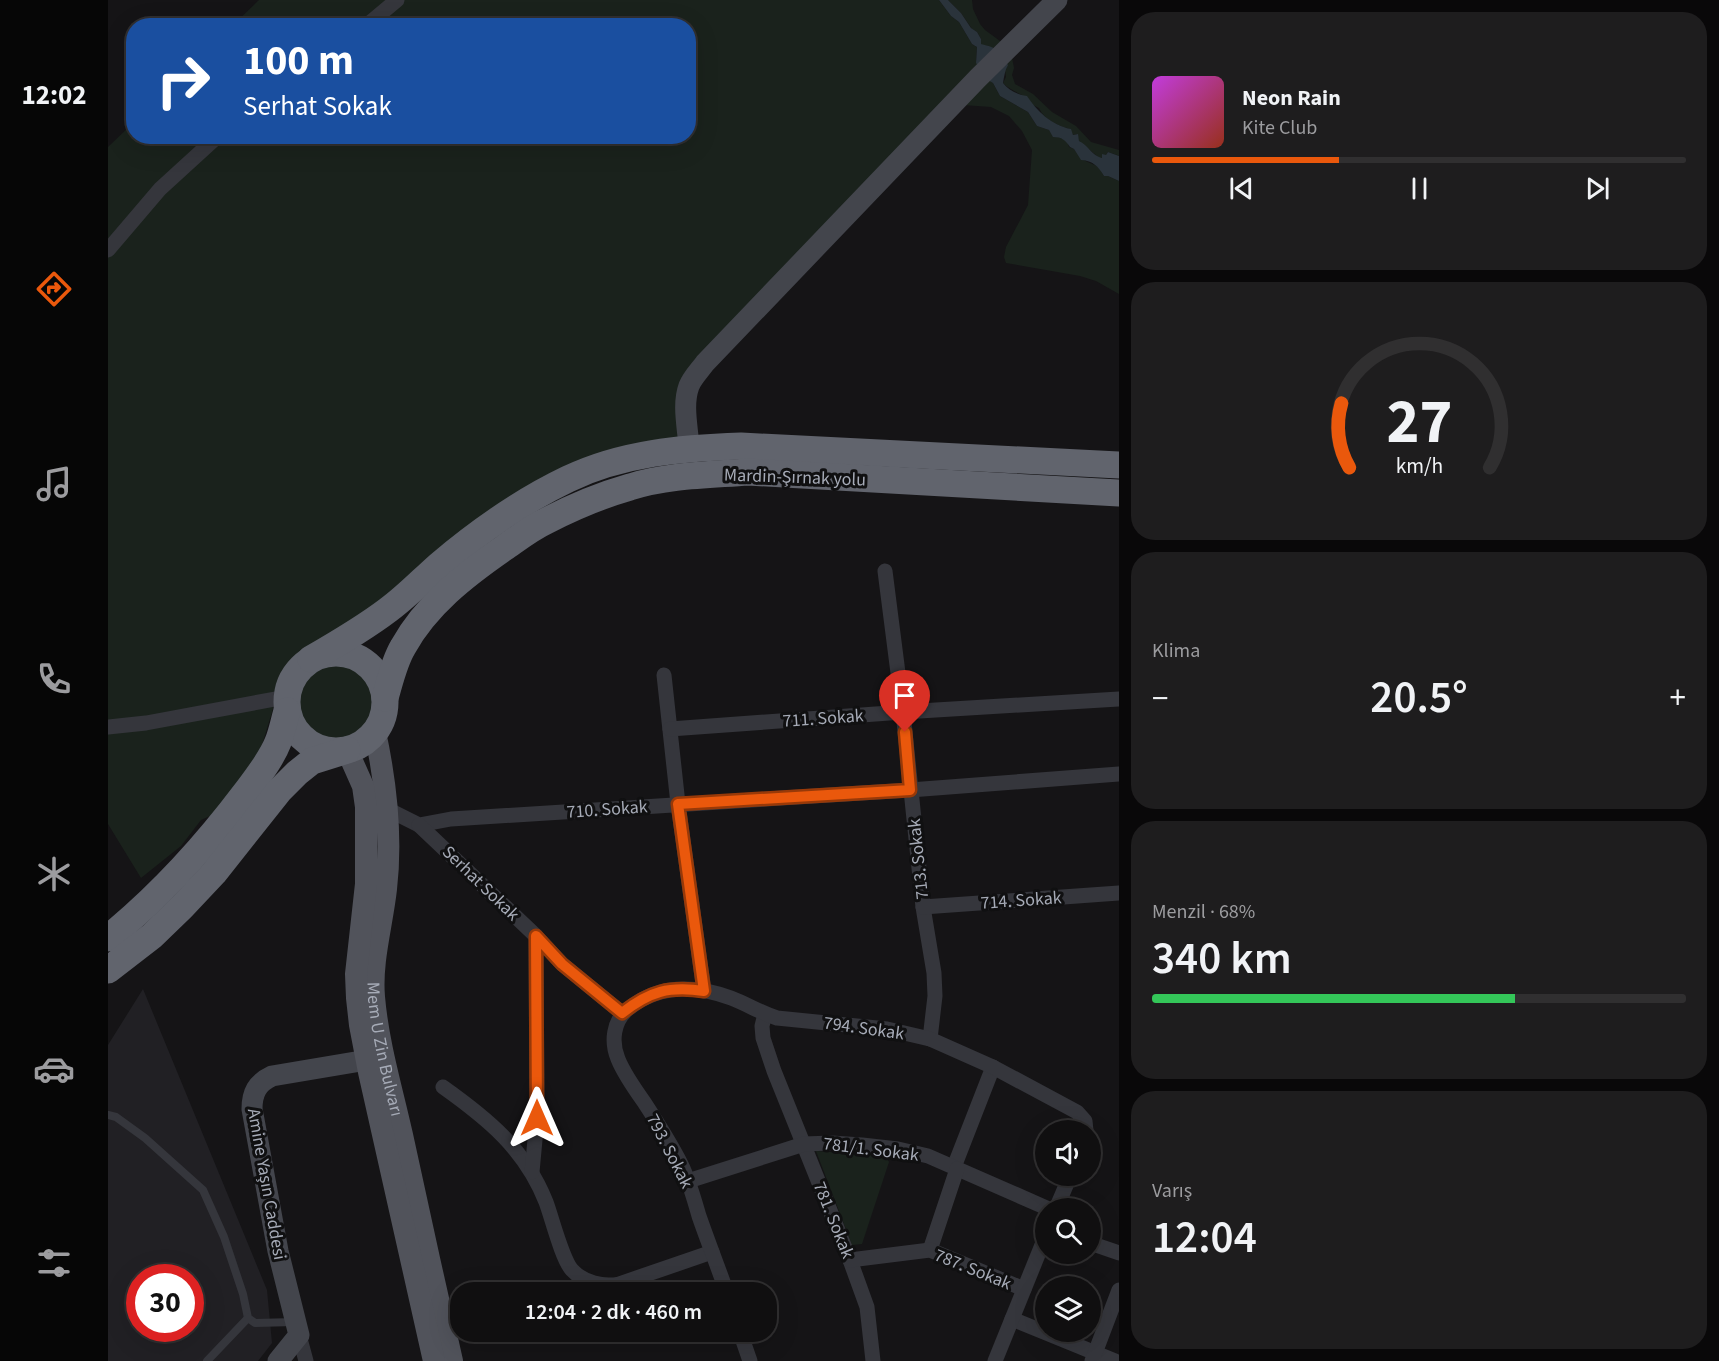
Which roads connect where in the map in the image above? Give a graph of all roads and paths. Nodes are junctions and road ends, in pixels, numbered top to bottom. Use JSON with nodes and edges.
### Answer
{"nodes":[{"id":1,"x":398,"y":0,"type":"edge"},
{"id":2,"x":1052,"y":3,"type":"edge"},
{"id":3,"x":376,"y":18,"type":"edge"},
{"id":4,"x":209,"y":144,"type":"edge"},
{"id":5,"x":108,"y":250,"type":"edge"},
{"id":6,"x":690,"y":448,"type":"junction"},
{"id":7,"x":1119,"y":465,"type":"edge"},
{"id":8,"x":1119,"y":493,"type":"edge"},
{"id":9,"x":885,"y":571,"type":"dead end"},
{"id":10,"x":311,"y":659,"type":"junction"},
{"id":11,"x":664,"y":675,"type":"dead end"},
{"id":12,"x":385,"y":698,"type":"junction"},
{"id":13,"x":1119,"y":699,"type":"edge"},
{"id":14,"x":286,"y":704,"type":"junction"},
{"id":15,"x":903,"y":712,"type":"junction"},
{"id":16,"x":108,"y":727,"type":"edge"},
{"id":17,"x":670,"y":729,"type":"junction"},
{"id":18,"x":375,"y":732,"type":"junction"},
{"id":19,"x":347,"y":750,"type":"junction"},
{"id":20,"x":1119,"y":774,"type":"edge"},
{"id":21,"x":910,"y":790,"type":"junction"},
{"id":22,"x":678,"y":804,"type":"junction"},
{"id":23,"x":387,"y":809,"type":"junction"},
{"id":24,"x":420,"y":825,"type":"junction"},
{"id":25,"x":1119,"y":893,"type":"edge"},
{"id":26,"x":923,"y":907,"type":"junction"},
{"id":27,"x":536,"y":936,"type":"junction"},
{"id":28,"x":108,"y":938,"type":"edge"},
{"id":29,"x":108,"y":970,"type":"edge"},
{"id":30,"x":704,"y":991,"type":"junction"},
{"id":31,"x":622,"y":1013,"type":"junction"},
{"id":32,"x":765,"y":1014,"type":"junction"},
{"id":33,"x":930,"y":1039,"type":"junction"},
{"id":34,"x":377,"y":1064,"type":"junction"},
{"id":35,"x":993,"y":1068,"type":"junction"},
{"id":36,"x":443,"y":1087,"type":"dead end"},
{"id":37,"x":108,"y":1115,"type":"edge"},
{"id":38,"x":1084,"y":1120,"type":"edge"},
{"id":39,"x":804,"y":1144,"type":"junction"},
{"id":40,"x":956,"y":1168,"type":"junction"},
{"id":41,"x":532,"y":1172,"type":"junction"},
{"id":42,"x":688,"y":1181,"type":"junction"},
{"id":43,"x":1035,"y":1203,"type":"edge"},
{"id":44,"x":1101,"y":1247,"type":"edge"},
{"id":45,"x":930,"y":1250,"type":"junction"},
{"id":46,"x":712,"y":1252,"type":"junction"},
{"id":47,"x":1119,"y":1253,"type":"edge"},
{"id":48,"x":850,"y":1260,"type":"junction"},
{"id":49,"x":1035,"y":1262,"type":"edge"},
{"id":50,"x":723,"y":1282,"type":"edge"},
{"id":51,"x":1024,"y":1289,"type":"junction"},
{"id":52,"x":1119,"y":1290,"type":"edge"},
{"id":53,"x":248,"y":1318,"type":"junction"},
{"id":54,"x":1012,"y":1319,"type":"junction"},
{"id":55,"x":296,"y":1321,"type":"junction"},
{"id":56,"x":743,"y":1342,"type":"edge"},
{"id":57,"x":1094,"y":1357,"type":"edge"},
{"id":58,"x":207,"y":1361,"type":"edge"},
{"id":59,"x":278,"y":1361,"type":"edge"},
{"id":60,"x":306,"y":1361,"type":"edge"},
{"id":61,"x":434,"y":1361,"type":"edge"},
{"id":62,"x":452,"y":1361,"type":"edge"},
{"id":63,"x":750,"y":1361,"type":"edge"},
{"id":64,"x":873,"y":1361,"type":"edge"},
{"id":65,"x":995,"y":1361,"type":"edge"},
{"id":66,"x":1115,"y":1361,"type":"edge"}],
"edges":[{"from":1,"to":3,"type":"street"},
{"from":2,"to":6,"type":"street"},
{"from":4,"to":5,"type":"street"},
{"from":6,"to":7,"type":"highway"},
{"from":6,"to":10,"type":"highway"},
{"from":8,"to":12,"type":"highway","name":"Mardin-Şırnak yolu"},
{"from":9,"to":15,"type":"street","name":"713. Sokak"},
{"from":10,"to":12,"type":"highway"},
{"from":10,"to":14,"type":"highway"},
{"from":11,"to":17,"type":"street"},
{"from":12,"to":18,"type":"highway"},
{"from":13,"to":15,"type":"street","name":"711. Sokak"},
{"from":14,"to":16,"type":"street"},
{"from":14,"to":19,"type":"highway"},
{"from":14,"to":28,"type":"highway"},
{"from":15,"to":17,"type":"street","name":"711. Sokak"},
{"from":15,"to":21,"type":"street","name":"713. Sokak"},
{"from":17,"to":22,"type":"street"},
{"from":18,"to":19,"type":"highway"},
{"from":18,"to":23,"type":"main road","name":"Mem U Zin Bulvarı"},
{"from":19,"to":29,"type":"highway"},
{"from":19,"to":34,"type":"main road","name":"Mem U Zin Bulvarı"},
{"from":20,"to":21,"type":"street","name":"710. Sokak"},
{"from":21,"to":22,"type":"street","name":"710. Sokak"},
{"from":21,"to":26,"type":"street","name":"713. Sokak"},
{"from":22,"to":24,"type":"street","name":"710. Sokak"},
{"from":22,"to":30,"type":"street"},
{"from":23,"to":24,"type":"street"},
{"from":23,"to":34,"type":"main road","name":"Mem U Zin Bulvarı"},
{"from":24,"to":27,"type":"street","name":"Serhat Sokak"},
{"from":25,"to":26,"type":"street","name":"714. Sokak"},
{"from":26,"to":33,"type":"street","name":"713. Sokak"},
{"from":27,"to":31,"type":"street","name":"Serhat Sokak"},
{"from":27,"to":41,"type":"street"},
{"from":30,"to":31,"type":"street","name":"794. Sokak"},
{"from":30,"to":32,"type":"street","name":"794. Sokak"},
{"from":31,"to":42,"type":"street","name":"793. Sokak"},
{"from":32,"to":33,"type":"street","name":"794. Sokak"},
{"from":32,"to":39,"type":"street","name":"781. Sokak"},
{"from":33,"to":35,"type":"street","name":"794. Sokak"},
{"from":34,"to":55,"type":"street","name":"Amine Yaşın Caddesi"},
{"from":34,"to":61,"type":"main road","name":"Mem U Zin Bulvarı"},
{"from":34,"to":62,"type":"main road","name":"Mem U Zin Bulvarı"},
{"from":35,"to":38,"type":"street","name":"794. Sokak"},
{"from":35,"to":40,"type":"street"},
{"from":36,"to":41,"type":"street"},
{"from":37,"to":53,"type":"lane"},
{"from":39,"to":40,"type":"street","name":"781/1. Sokak"},
{"from":39,"to":42,"type":"street","name":"781/1. Sokak"},
{"from":39,"to":48,"type":"street","name":"781. Sokak"},
{"from":40,"to":43,"type":"street","name":"781/1. Sokak"},
{"from":40,"to":45,"type":"street"},
{"from":41,"to":46,"type":"street"},
{"from":42,"to":46,"type":"street","name":"793. Sokak"},
{"from":44,"to":47,"type":"street"},
{"from":45,"to":48,"type":"street","name":"787. Sokak"},
{"from":45,"to":51,"type":"street","name":"787. Sokak"},
{"from":46,"to":50,"type":"street","name":"793. Sokak"},
{"from":48,"to":64,"type":"street","name":"781. Sokak"},
{"from":49,"to":51,"type":"street"},
{"from":51,"to":54,"type":"street"},
{"from":52,"to":57,"type":"street"},
{"from":53,"to":55,"type":"lane"},
{"from":53,"to":58,"type":"lane"},
{"from":54,"to":57,"type":"street","name":"787. Sokak"},
{"from":54,"to":65,"type":"street"},
{"from":55,"to":59,"type":"street"},
{"from":55,"to":60,"type":"street"},
{"from":56,"to":63,"type":"street"},
{"from":57,"to":66,"type":"street","name":"787. Sokak"}]}
